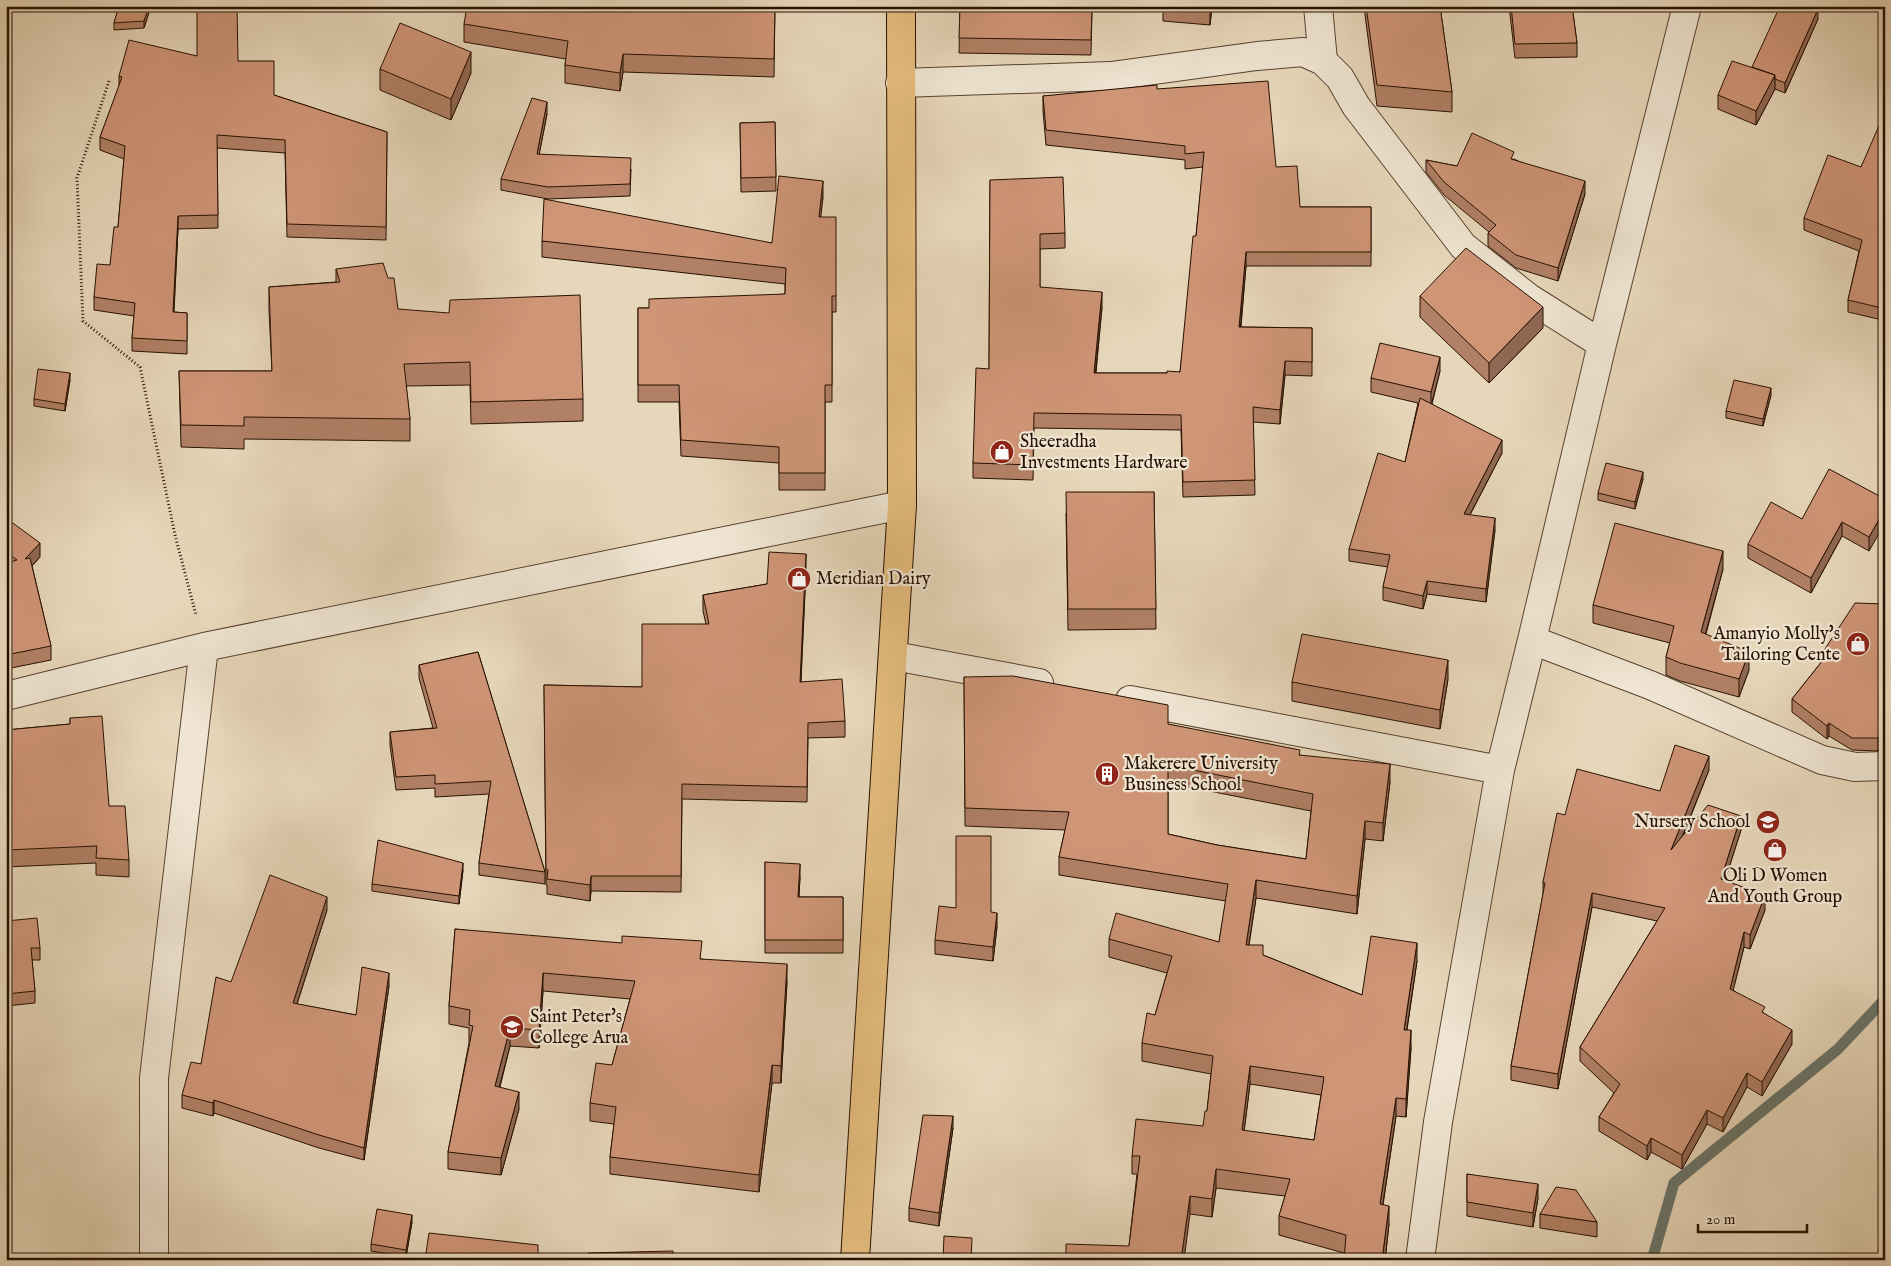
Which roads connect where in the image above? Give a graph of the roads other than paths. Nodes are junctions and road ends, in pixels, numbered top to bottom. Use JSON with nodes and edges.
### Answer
{"nodes":[{"id":1,"x":901,"y":6,"type":"edge"},
{"id":2,"x":1318,"y":6,"type":"edge"},
{"id":3,"x":1687,"y":6,"type":"edge"},
{"id":4,"x":1323,"y":61,"type":"junction"},
{"id":5,"x":900,"y":83,"type":"junction"},
{"id":6,"x":1602,"y":344,"type":"junction"},
{"id":7,"x":902,"y":505,"type":"junction"},
{"id":8,"x":1532,"y":640,"type":"junction"},
{"id":9,"x":204,"y":647,"type":"junction"},
{"id":10,"x":894,"y":656,"type":"junction"},
{"id":11,"x":1060,"y":687,"type":"edge"},
{"id":12,"x":6,"y":696,"type":"edge"},
{"id":13,"x":1109,"y":696,"type":"edge"},
{"id":14,"x":1885,"y":766,"type":"edge"},
{"id":15,"x":1500,"y":770,"type":"junction"},
{"id":16,"x":154,"y":1260,"type":"edge"},
{"id":17,"x":855,"y":1260,"type":"edge"},
{"id":18,"x":1420,"y":1260,"type":"edge"}],
"edges":[{"from":1,"to":5,"type":"main road"},
{"from":2,"to":4,"type":"street"},
{"from":3,"to":6,"type":"street"},
{"from":4,"to":5,"type":"street"},
{"from":4,"to":6,"type":"street"},
{"from":5,"to":7,"type":"main road"},
{"from":6,"to":8,"type":"street"},
{"from":7,"to":9,"type":"street"},
{"from":7,"to":10,"type":"main road"},
{"from":8,"to":14,"type":"street"},
{"from":8,"to":15,"type":"street"},
{"from":9,"to":12,"type":"street"},
{"from":9,"to":16,"type":"street"},
{"from":10,"to":11,"type":"street"},
{"from":10,"to":17,"type":"main road"},
{"from":13,"to":15,"type":"street"},
{"from":15,"to":18,"type":"street"}]}
